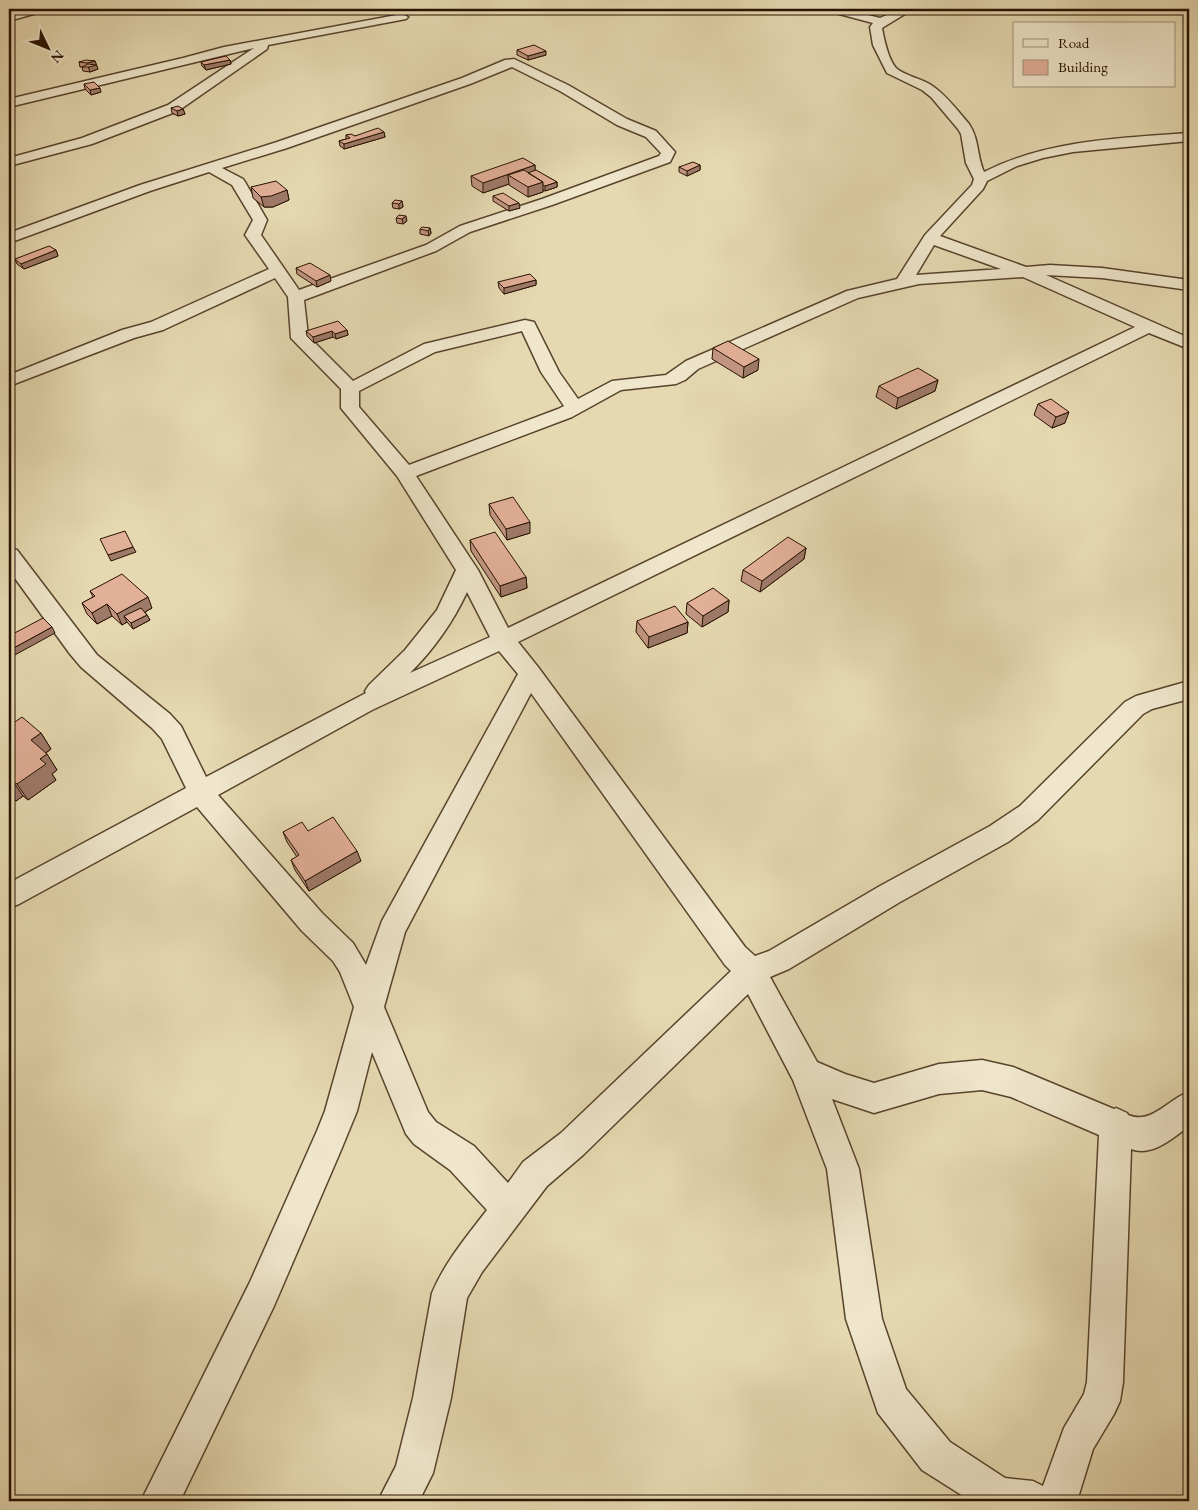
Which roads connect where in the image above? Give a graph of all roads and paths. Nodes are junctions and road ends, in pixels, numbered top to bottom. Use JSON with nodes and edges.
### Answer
{"nodes":[{"id":1,"x":40,"y":9,"type":"edge"},
{"id":2,"x":382,"y":9,"type":"edge"},
{"id":3,"x":832,"y":9,"type":"edge"},
{"id":4,"x":908,"y":9,"type":"edge"},
{"id":5,"x":9,"y":18,"type":"edge"},
{"id":6,"x":880,"y":22,"type":"junction"},
{"id":7,"x":271,"y":41,"type":"junction"},
{"id":8,"x":9,"y":103,"type":"edge"},
{"id":9,"x":1189,"y":137,"type":"edge"},
{"id":10,"x":9,"y":162,"type":"edge"},
{"id":11,"x":209,"y":167,"type":"junction"},
{"id":12,"x":979,"y":182,"type":"junction"},
{"id":13,"x":9,"y":238,"type":"edge"},
{"id":14,"x":930,"y":238,"type":"junction"},
{"id":15,"x":278,"y":271,"type":"junction"},
{"id":16,"x":1028,"y":273,"type":"junction"},
{"id":17,"x":903,"y":283,"type":"junction"},
{"id":18,"x":1189,"y":285,"type":"edge"},
{"id":19,"x":296,"y":298,"type":"junction"},
{"id":20,"x":1150,"y":326,"type":"junction"},
{"id":21,"x":1189,"y":344,"type":"edge"},
{"id":22,"x":9,"y":381,"type":"edge"},
{"id":23,"x":350,"y":389,"type":"junction"},
{"id":24,"x":574,"y":408,"type":"junction"},
{"id":25,"x":405,"y":473,"type":"junction"},
{"id":26,"x":9,"y":555,"type":"edge"},
{"id":27,"x":466,"y":570,"type":"junction"},
{"id":28,"x":503,"y":640,"type":"junction"},
{"id":29,"x":530,"y":673,"type":"junction"},
{"id":30,"x":1189,"y":690,"type":"edge"},
{"id":31,"x":364,"y":704,"type":"junction"},
{"id":32,"x":201,"y":793,"type":"junction"},
{"id":33,"x":9,"y":896,"type":"edge"},
{"id":34,"x":751,"y":971,"type":"junction"},
{"id":35,"x":368,"y":1009,"type":"junction"},
{"id":36,"x":806,"y":1073,"type":"junction"},
{"id":37,"x":1189,"y":1107,"type":"edge"},
{"id":38,"x":1116,"y":1124,"type":"junction"},
{"id":39,"x":508,"y":1208,"type":"junction"},
{"id":40,"x":160,"y":1501,"type":"edge"},
{"id":41,"x":398,"y":1501,"type":"edge"},
{"id":42,"x":1032,"y":1501,"type":"edge"},
{"id":43,"x":1058,"y":1501,"type":"edge"}],
"edges":[{"from":1,"to":5,"type":"street"},
{"from":2,"to":7,"type":"street"},
{"from":3,"to":6,"type":"street"},
{"from":4,"to":6,"type":"street"},
{"from":6,"to":12,"type":"street"},
{"from":7,"to":8,"type":"street"},
{"from":7,"to":10,"type":"street"},
{"from":9,"to":12,"type":"street"},
{"from":11,"to":13,"type":"street"},
{"from":11,"to":15,"type":"street"},
{"from":11,"to":19,"type":"street"},
{"from":12,"to":14,"type":"street"},
{"from":14,"to":16,"type":"street"},
{"from":14,"to":17,"type":"street"},
{"from":15,"to":19,"type":"street"},
{"from":15,"to":22,"type":"street"},
{"from":16,"to":17,"type":"street"},
{"from":16,"to":18,"type":"street"},
{"from":16,"to":20,"type":"street"},
{"from":17,"to":24,"type":"street"},
{"from":19,"to":23,"type":"street"},
{"from":20,"to":21,"type":"street"},
{"from":20,"to":28,"type":"street"},
{"from":23,"to":24,"type":"street"},
{"from":23,"to":25,"type":"street"},
{"from":24,"to":25,"type":"street"},
{"from":25,"to":27,"type":"street"},
{"from":26,"to":32,"type":"street"},
{"from":27,"to":28,"type":"street"},
{"from":27,"to":31,"type":"street"},
{"from":28,"to":29,"type":"street"},
{"from":28,"to":31,"type":"street"},
{"from":29,"to":34,"type":"street"},
{"from":29,"to":35,"type":"street"},
{"from":30,"to":34,"type":"street"},
{"from":31,"to":32,"type":"street"},
{"from":32,"to":33,"type":"street"},
{"from":32,"to":35,"type":"street"},
{"from":34,"to":36,"type":"street"},
{"from":34,"to":39,"type":"street"},
{"from":35,"to":39,"type":"street"},
{"from":35,"to":40,"type":"street"},
{"from":36,"to":38,"type":"street"},
{"from":36,"to":42,"type":"street"},
{"from":37,"to":38,"type":"street"},
{"from":38,"to":43,"type":"street"},
{"from":39,"to":41,"type":"street"}]}
